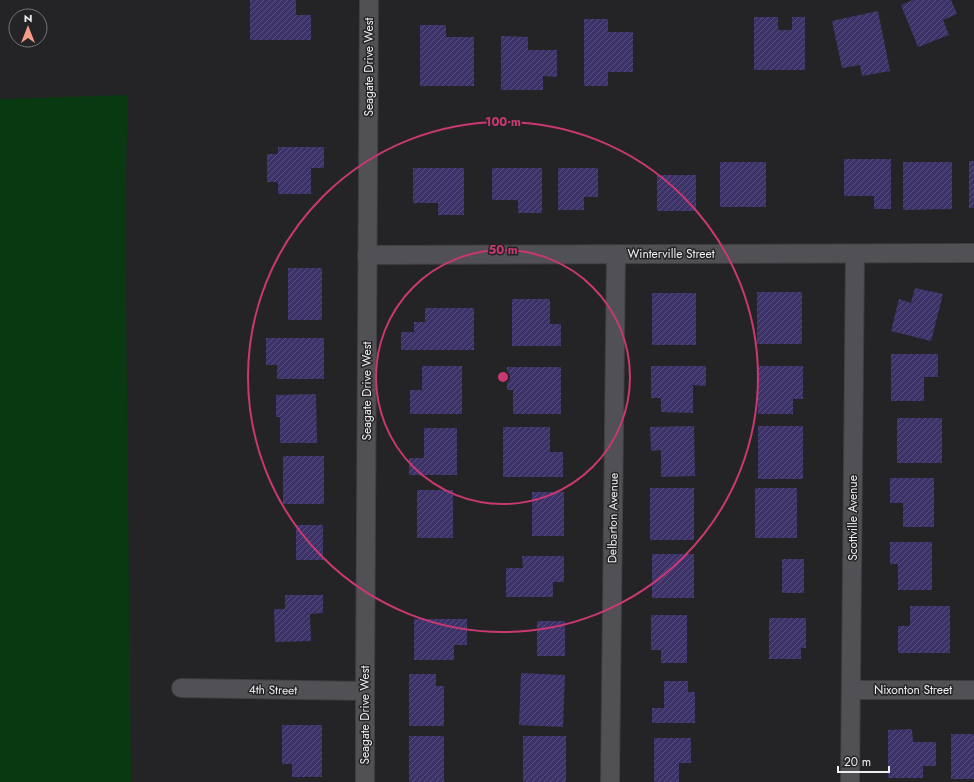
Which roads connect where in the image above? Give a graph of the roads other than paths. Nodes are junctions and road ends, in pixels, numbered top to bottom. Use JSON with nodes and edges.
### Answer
{"nodes":[{"id":1,"x":369,"y":0,"type":"edge"},
{"id":2,"x":974,"y":253,"type":"edge"},
{"id":3,"x":616,"y":254,"type":"junction"},
{"id":4,"x":855,"y":254,"type":"junction"},
{"id":5,"x":367,"y":255,"type":"junction"},
{"id":6,"x":181,"y":688,"type":"dead end"},
{"id":7,"x":851,"y":690,"type":"junction"},
{"id":8,"x":974,"y":690,"type":"edge"},
{"id":9,"x":365,"y":691,"type":"junction"},
{"id":10,"x":365,"y":782,"type":"edge"},
{"id":11,"x":610,"y":782,"type":"edge"},
{"id":12,"x":850,"y":782,"type":"edge"}],
"edges":[{"from":1,"to":5,"type":"street","name":"Seagate Drive West"},
{"from":2,"to":4,"type":"street","name":"Winterville Street"},
{"from":3,"to":4,"type":"street","name":"Winterville Street"},
{"from":3,"to":5,"type":"street","name":"Winterville Street"},
{"from":3,"to":11,"type":"street","name":"Delbarton Avenue"},
{"from":4,"to":7,"type":"street","name":"Scottville Avenue"},
{"from":5,"to":9,"type":"street","name":"Seagate Drive West"},
{"from":6,"to":9,"type":"street","name":"4th Street"},
{"from":7,"to":8,"type":"street","name":"Nixonton Street"},
{"from":7,"to":12,"type":"street","name":"Scottville Avenue"},
{"from":9,"to":10,"type":"street","name":"Seagate Drive West"}]}
